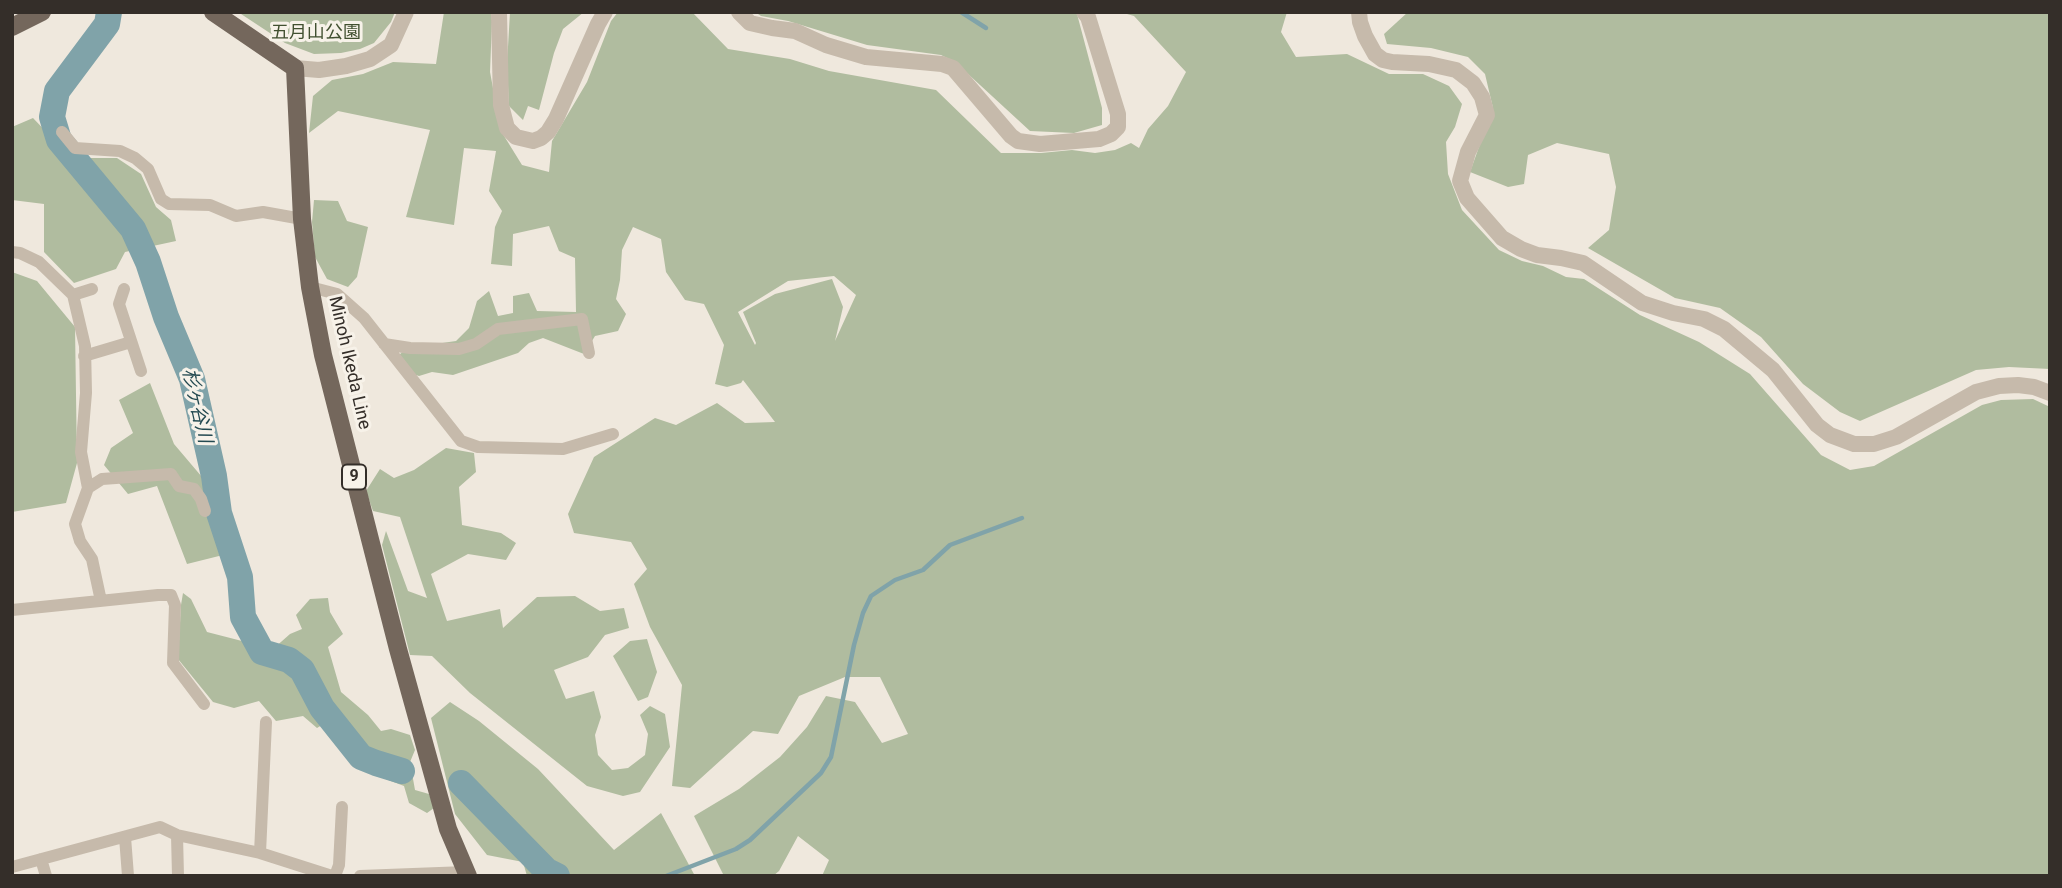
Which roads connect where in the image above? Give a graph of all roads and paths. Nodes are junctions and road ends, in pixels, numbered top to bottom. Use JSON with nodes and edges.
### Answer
{"nodes":[{"id":1,"x":42,"y":12,"type":"edge"},
{"id":2,"x":213,"y":12,"type":"edge"},
{"id":3,"x":405,"y":12,"type":"edge"},
{"id":4,"x":499,"y":12,"type":"edge"},
{"id":5,"x":605,"y":12,"type":"edge"},
{"id":6,"x":739,"y":12,"type":"edge"},
{"id":7,"x":1084,"y":12,"type":"edge"},
{"id":8,"x":1359,"y":12,"type":"edge"},
{"id":9,"x":12,"y":27,"type":"edge"},
{"id":10,"x":295,"y":68,"type":"junction"},
{"id":11,"x":62,"y":132,"type":"dead end"},
{"id":12,"x":302,"y":219,"type":"junction"},
{"id":13,"x":12,"y":252,"type":"edge"},
{"id":14,"x":310,"y":287,"type":"junction"},
{"id":15,"x":92,"y":289,"type":"dead end"},
{"id":16,"x":124,"y":289,"type":"dead end"},
{"id":17,"x":73,"y":295,"type":"junction"},
{"id":18,"x":131,"y":342,"type":"junction"},
{"id":19,"x":384,"y":344,"type":"junction"},
{"id":20,"x":589,"y":353,"type":"dead end"},
{"id":21,"x":84,"y":356,"type":"junction"},
{"id":22,"x":141,"y":371,"type":"dead end"},
{"id":23,"x":2050,"y":393,"type":"edge"},
{"id":24,"x":612,"y":434,"type":"dead end"},
{"id":25,"x":88,"y":488,"type":"junction"},
{"id":26,"x":205,"y":511,"type":"dead end"},
{"id":27,"x":101,"y":601,"type":"junction"},
{"id":28,"x":12,"y":610,"type":"edge"},
{"id":29,"x":204,"y":704,"type":"dead end"},
{"id":30,"x":266,"y":722,"type":"dead end"},
{"id":31,"x":342,"y":807,"type":"dead end"},
{"id":32,"x":177,"y":835,"type":"junction"},
{"id":33,"x":125,"y":837,"type":"junction"},
{"id":34,"x":260,"y":853,"type":"junction"},
{"id":35,"x":41,"y":859,"type":"junction"},
{"id":36,"x":12,"y":867,"type":"edge"},
{"id":37,"x":467,"y":874,"type":"edge"},
{"id":38,"x":46,"y":876,"type":"edge"},
{"id":39,"x":128,"y":876,"type":"edge"},
{"id":40,"x":178,"y":876,"type":"edge"},
{"id":41,"x":333,"y":876,"type":"edge"},
{"id":42,"x":360,"y":876,"type":"edge"}],
"edges":[{"from":1,"to":9,"type":"main road"},
{"from":2,"to":10,"type":"main road"},
{"from":3,"to":10,"type":"street"},
{"from":4,"to":5,"type":"street"},
{"from":6,"to":7,"type":"street"},
{"from":8,"to":23,"type":"street"},
{"from":10,"to":12,"type":"main road","name":"Minoh Ikeda Line","number":"9"},
{"from":11,"to":12,"type":"street"},
{"from":12,"to":14,"type":"main road","name":"Minoh Ikeda Line","number":"9"},
{"from":13,"to":17,"type":"street"},
{"from":14,"to":19,"type":"street"},
{"from":14,"to":37,"type":"main road","name":"Minoh Ikeda Line","number":"9"},
{"from":15,"to":17,"type":"street"},
{"from":16,"to":18,"type":"street"},
{"from":17,"to":21,"type":"street"},
{"from":18,"to":21,"type":"street"},
{"from":18,"to":22,"type":"street"},
{"from":19,"to":20,"type":"street"},
{"from":19,"to":24,"type":"street"},
{"from":21,"to":25,"type":"street"},
{"from":25,"to":26,"type":"street"},
{"from":25,"to":27,"type":"street"},
{"from":27,"to":28,"type":"street"},
{"from":27,"to":29,"type":"street"},
{"from":30,"to":34,"type":"street"},
{"from":31,"to":41,"type":"street"},
{"from":32,"to":33,"type":"street"},
{"from":32,"to":34,"type":"street"},
{"from":32,"to":40,"type":"street"},
{"from":33,"to":35,"type":"street"},
{"from":33,"to":39,"type":"street"},
{"from":34,"to":41,"type":"street"},
{"from":35,"to":36,"type":"street"},
{"from":35,"to":38,"type":"street"},
{"from":37,"to":42,"type":"street"}]}
